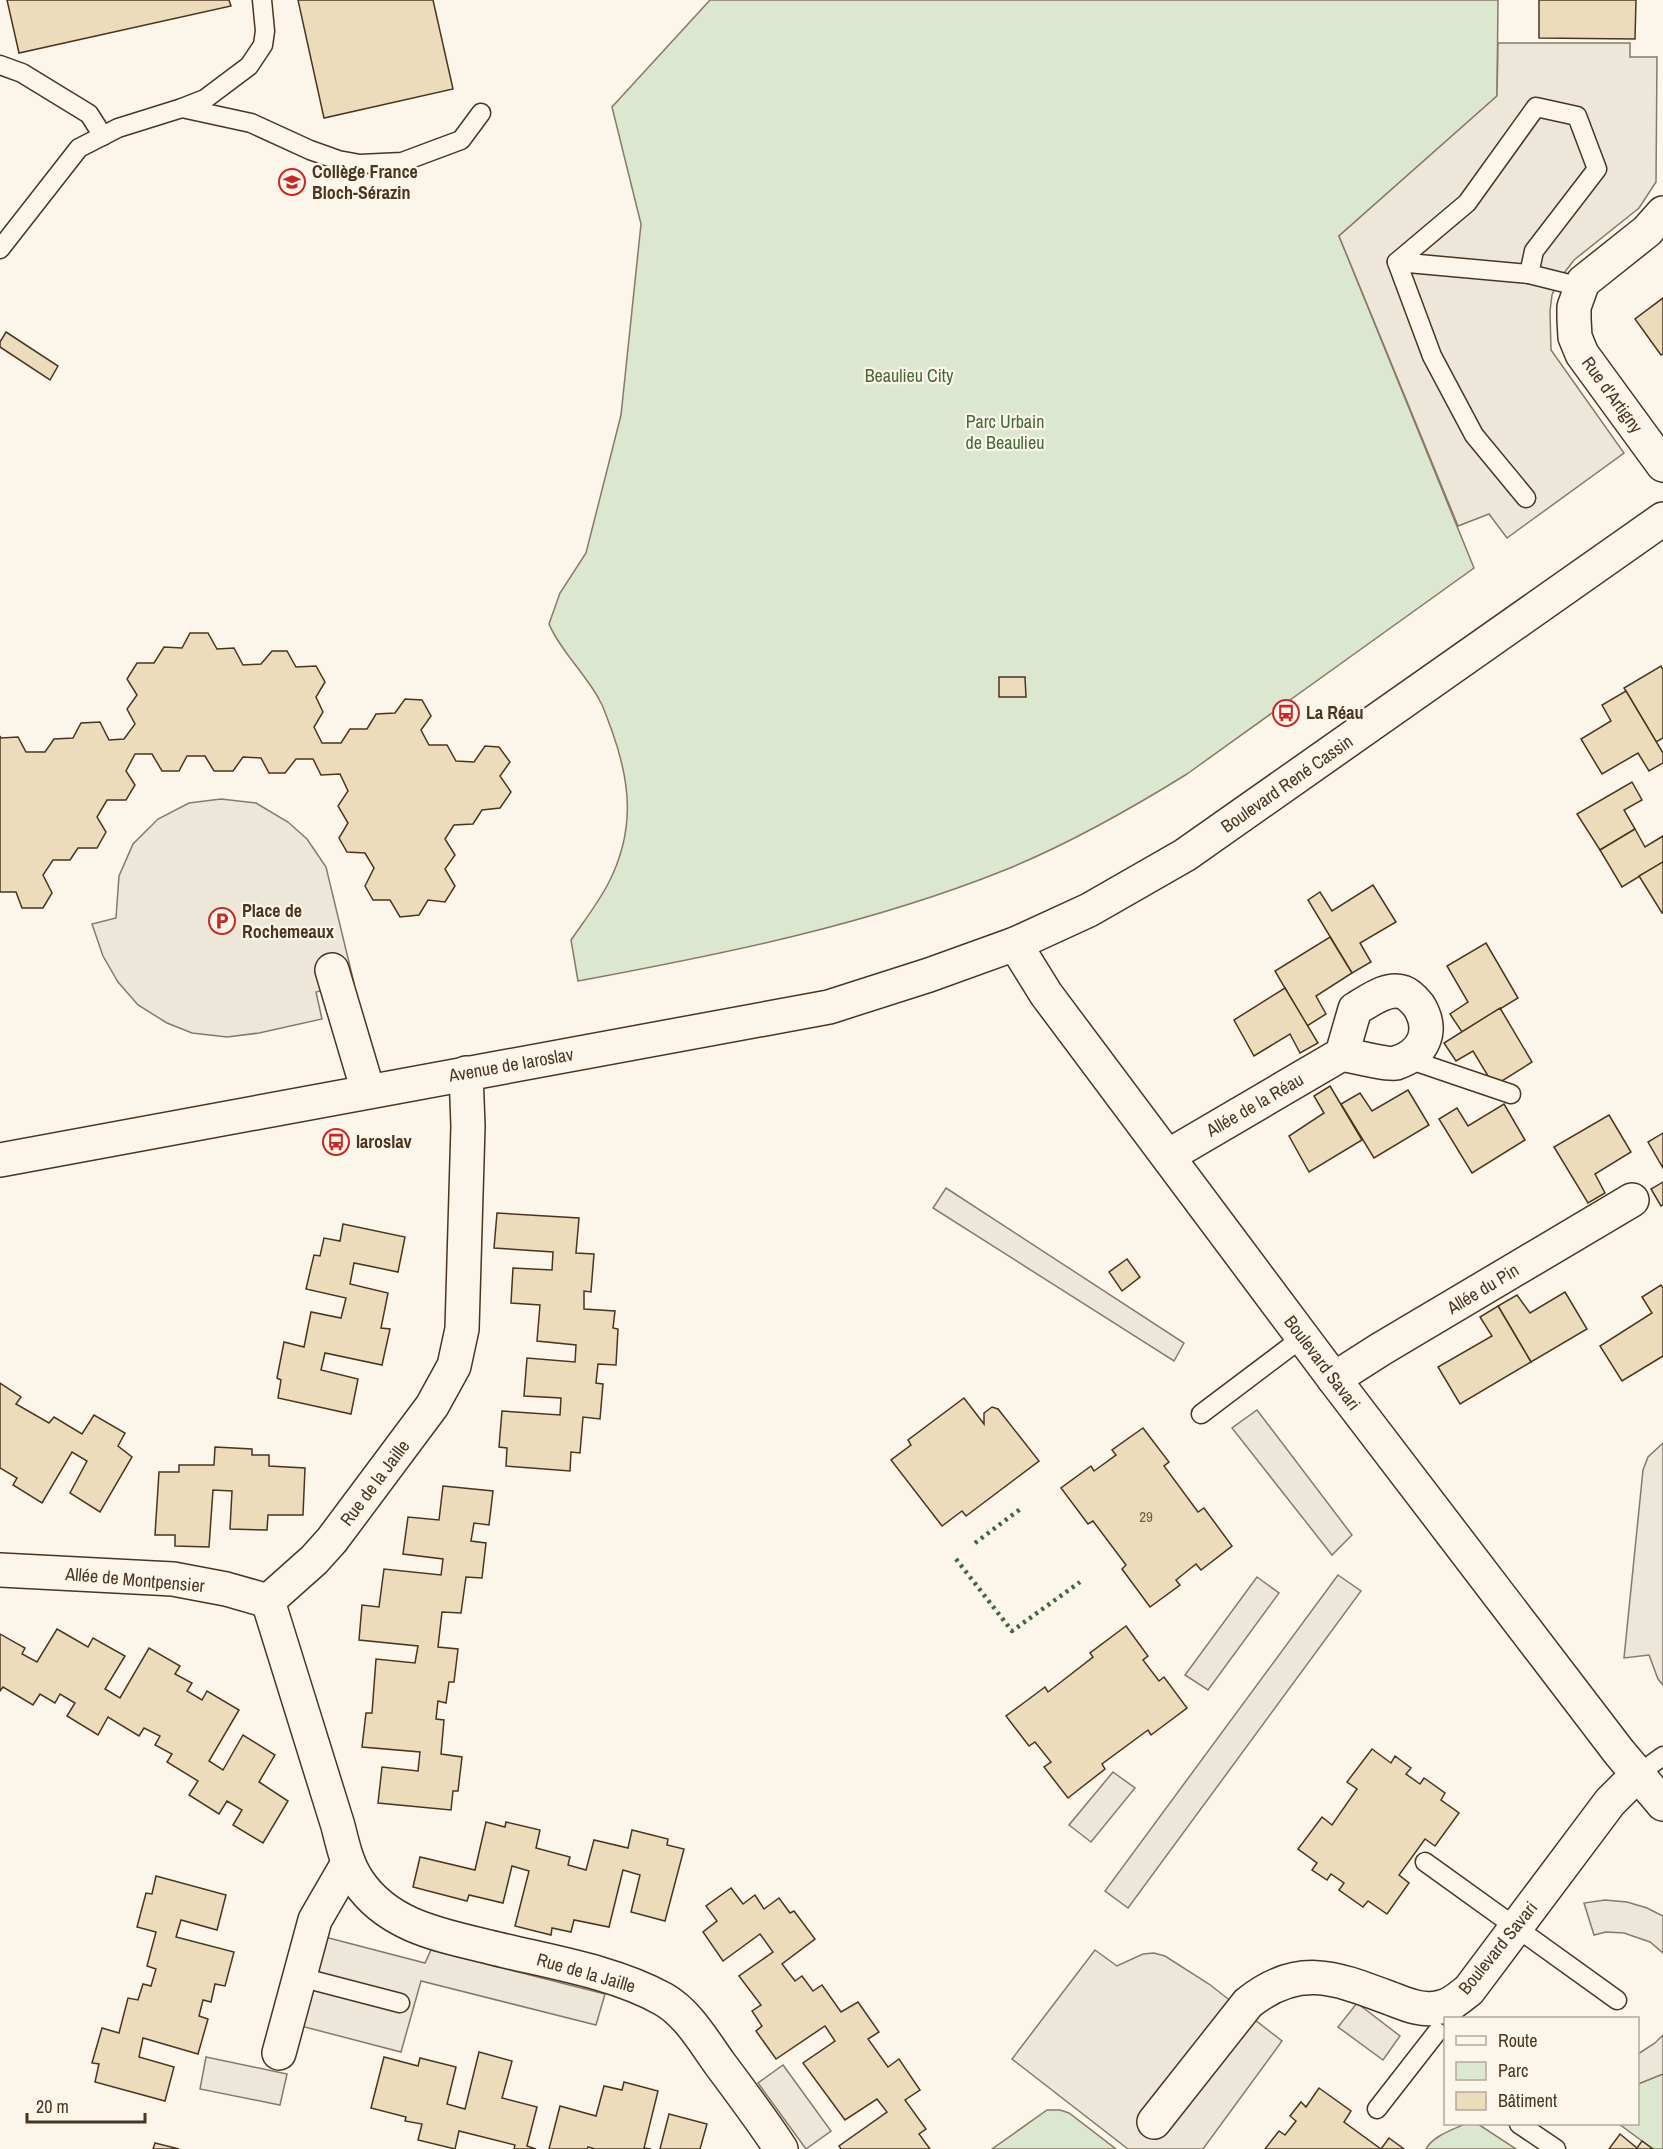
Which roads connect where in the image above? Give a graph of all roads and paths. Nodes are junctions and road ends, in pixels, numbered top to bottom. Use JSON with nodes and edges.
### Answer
{"nodes":[{"id":1,"x":262,"y":0,"type":"edge"},
{"id":2,"x":0,"y":65,"type":"edge"},
{"id":3,"x":182,"y":108,"type":"junction"},
{"id":4,"x":481,"y":113,"type":"dead end"},
{"id":5,"x":103,"y":136,"type":"junction"},
{"id":6,"x":1663,"y":213,"type":"edge"},
{"id":7,"x":0,"y":249,"type":"edge"},
{"id":8,"x":1397,"y":262,"type":"junction"},
{"id":9,"x":1529,"y":274,"type":"junction"},
{"id":10,"x":1581,"y":287,"type":"junction"},
{"id":11,"x":1663,"y":465,"type":"edge"},
{"id":12,"x":1526,"y":498,"type":"dead end"},
{"id":13,"x":1663,"y":519,"type":"edge"},
{"id":14,"x":1015,"y":944,"type":"junction"},
{"id":15,"x":332,"y":970,"type":"dead end"},
{"id":16,"x":1342,"y":1054,"type":"junction"},
{"id":17,"x":1405,"y":1058,"type":"junction"},
{"id":18,"x":466,"y":1074,"type":"junction"},
{"id":19,"x":368,"y":1091,"type":"junction"},
{"id":20,"x":1511,"y":1094,"type":"dead end"},
{"id":21,"x":1168,"y":1156,"type":"junction"},
{"id":22,"x":0,"y":1160,"type":"edge"},
{"id":23,"x":1632,"y":1200,"type":"dead end"},
{"id":24,"x":1304,"y":1337,"type":"junction"},
{"id":25,"x":1334,"y":1379,"type":"junction"},
{"id":26,"x":1201,"y":1414,"type":"dead end"},
{"id":27,"x":0,"y":1570,"type":"edge"},
{"id":28,"x":268,"y":1601,"type":"junction"},
{"id":29,"x":1651,"y":1765,"type":"edge"},
{"id":30,"x":1663,"y":1804,"type":"edge"},
{"id":31,"x":1425,"y":1862,"type":"dead end"},
{"id":32,"x":348,"y":1863,"type":"junction"},
{"id":33,"x":1515,"y":1928,"type":"junction"},
{"id":34,"x":300,"y":1977,"type":"junction"},
{"id":35,"x":1617,"y":2000,"type":"dead end"},
{"id":36,"x":400,"y":2003,"type":"dead end"},
{"id":37,"x":1437,"y":2027,"type":"edge"},
{"id":38,"x":279,"y":2053,"type":"dead end"},
{"id":39,"x":1377,"y":2109,"type":"dead end"},
{"id":40,"x":1154,"y":2122,"type":"dead end"},
{"id":41,"x":1520,"y":2125,"type":"edge"},
{"id":42,"x":781,"y":2149,"type":"edge"},
{"id":43,"x":1556,"y":2149,"type":"edge"}],
"edges":[{"from":1,"to":3,"type":"lane"},
{"from":2,"to":5,"type":"lane"},
{"from":3,"to":4,"type":"lane"},
{"from":3,"to":5,"type":"lane"},
{"from":5,"to":7,"type":"lane"},
{"from":6,"to":10,"type":"street"},
{"from":8,"to":9,"type":"lane"},
{"from":8,"to":9,"type":"lane"},
{"from":8,"to":12,"type":"lane"},
{"from":9,"to":10,"type":"lane"},
{"from":10,"to":11,"type":"street","name":"Rue d'Artigny"},
{"from":13,"to":14,"type":"street","name":"Boulevard René Cassin"},
{"from":14,"to":18,"type":"street","name":"Avenue de Iaroslav"},
{"from":14,"to":21,"type":"street","name":"Boulevard Savari"},
{"from":15,"to":19,"type":"street"},
{"from":16,"to":17,"type":"street"},
{"from":16,"to":17,"type":"street"},
{"from":16,"to":21,"type":"street","name":"Allée de la Réau"},
{"from":17,"to":20,"type":"lane"},
{"from":18,"to":19,"type":"street","name":"Avenue de Iaroslav"},
{"from":18,"to":28,"type":"street","name":"Rue de la Jaille"},
{"from":19,"to":22,"type":"street","name":"Avenue de Iaroslav"},
{"from":21,"to":24,"type":"street","name":"Boulevard Savari"},
{"from":23,"to":25,"type":"street","name":"Allée du Pin"},
{"from":24,"to":25,"type":"street","name":"Boulevard Savari"},
{"from":24,"to":26,"type":"lane"},
{"from":25,"to":29,"type":"street","name":"Boulevard Savari"},
{"from":27,"to":28,"type":"street","name":"Allée de Montpensier"},
{"from":28,"to":32,"type":"street","name":"Rue de la Jaille"},
{"from":29,"to":30,"type":"street","name":"Boulevard Savari"},
{"from":29,"to":33,"type":"street","name":"Boulevard Savari"},
{"from":31,"to":33,"type":"lane"},
{"from":32,"to":34,"type":"street"},
{"from":32,"to":42,"type":"street","name":"Rue de la Jaille"},
{"from":33,"to":35,"type":"lane"},
{"from":33,"to":37,"type":"street","name":"Boulevard Savari"},
{"from":34,"to":36,"type":"lane"},
{"from":34,"to":38,"type":"street"},
{"from":37,"to":39,"type":"lane"},
{"from":37,"to":40,"type":"street","name":"Boulevard Savari"},
{"from":41,"to":43,"type":"lane"}]}
